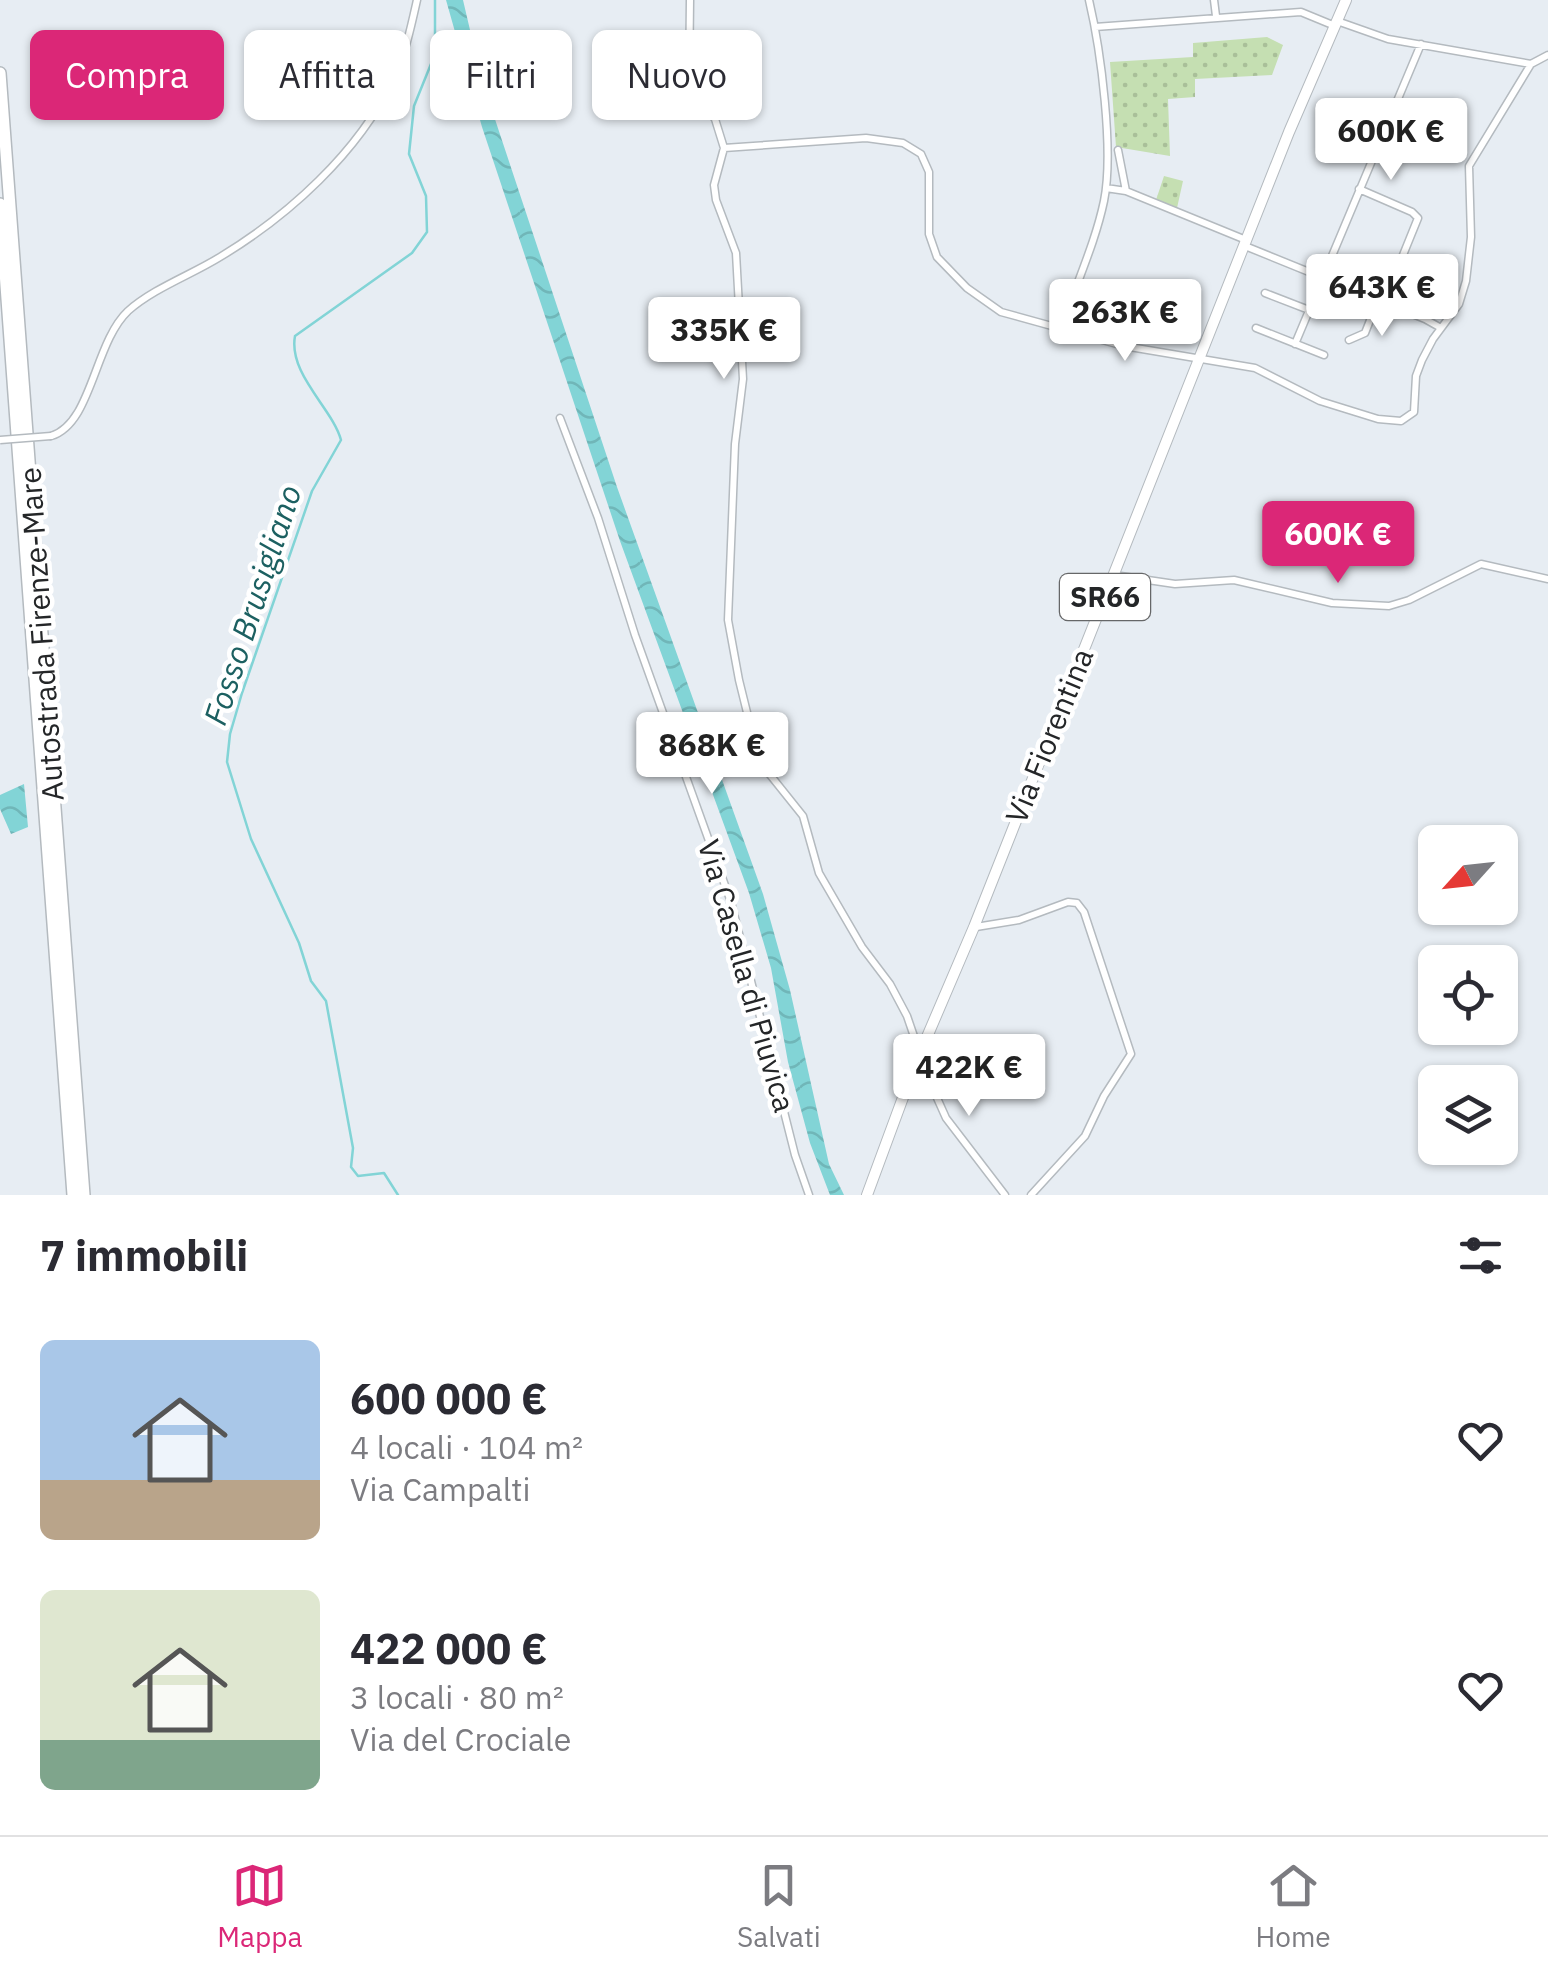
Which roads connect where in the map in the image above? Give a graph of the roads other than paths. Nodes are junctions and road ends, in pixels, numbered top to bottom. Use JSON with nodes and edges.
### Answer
{"nodes":[{"id":1,"x":417,"y":0,"type":"edge"},
{"id":2,"x":690,"y":0,"type":"edge"},
{"id":3,"x":1089,"y":0,"type":"edge"},
{"id":4,"x":1214,"y":0,"type":"edge"},
{"id":5,"x":1346,"y":0,"type":"edge"},
{"id":6,"x":1216,"y":16,"type":"junction"},
{"id":7,"x":1336,"y":24,"type":"junction"},
{"id":8,"x":1095,"y":27,"type":"junction"},
{"id":9,"x":1421,"y":44,"type":"junction"},
{"id":10,"x":1548,"y":55,"type":"edge"},
{"id":11,"x":1531,"y":64,"type":"junction"},
{"id":12,"x":0,"y":74,"type":"edge"},
{"id":13,"x":724,"y":148,"type":"junction"},
{"id":14,"x":1118,"y":150,"type":"dead end"},
{"id":15,"x":1106,"y":188,"type":"junction"},
{"id":16,"x":1359,"y":189,"type":"junction"},
{"id":17,"x":1126,"y":191,"type":"junction"},
{"id":18,"x":0,"y":204,"type":"edge"},
{"id":19,"x":1246,"y":243,"type":"junction"},
{"id":20,"x":1323,"y":277,"type":"junction"},
{"id":21,"x":1265,"y":293,"type":"dead end"},
{"id":22,"x":1381,"y":301,"type":"junction"},
{"id":23,"x":1309,"y":310,"type":"junction"},
{"id":24,"x":1062,"y":327,"type":"junction"},
{"id":25,"x":1256,"y":328,"type":"dead end"},
{"id":26,"x":1441,"y":328,"type":"junction"},
{"id":27,"x":1349,"y":340,"type":"dead end"},
{"id":28,"x":1295,"y":344,"type":"junction"},
{"id":29,"x":1324,"y":355,"type":"dead end"},
{"id":30,"x":1199,"y":360,"type":"junction"},
{"id":31,"x":560,"y":418,"type":"dead end"},
{"id":32,"x":0,"y":440,"type":"edge"},
{"id":33,"x":1114,"y":575,"type":"junction"},
{"id":34,"x":1548,"y":580,"type":"edge"},
{"id":35,"x":982,"y":909,"type":"junction"},
{"id":36,"x":1000,"y":923,"type":"junction"},
{"id":37,"x":974,"y":927,"type":"junction"},
{"id":38,"x":920,"y":1053,"type":"junction"},
{"id":39,"x":915,"y":1065,"type":"junction"},
{"id":40,"x":73,"y":1195,"type":"edge"},
{"id":41,"x":84,"y":1195,"type":"edge"},
{"id":42,"x":809,"y":1195,"type":"edge"},
{"id":43,"x":867,"y":1195,"type":"edge"},
{"id":44,"x":1005,"y":1195,"type":"edge"},
{"id":45,"x":1031,"y":1195,"type":"edge"}],
"edges":[{"from":1,"to":32,"type":"street","bridge":true},
{"from":2,"to":13,"type":"street"},
{"from":3,"to":8,"type":"street"},
{"from":4,"to":6,"type":"street"},
{"from":5,"to":7,"type":"main road","name":"Via Fiorentina","number":"SR66"},
{"from":6,"to":7,"type":"street"},
{"from":6,"to":8,"type":"street"},
{"from":7,"to":9,"type":"street"},
{"from":7,"to":19,"type":"main road","name":"Via Fiorentina","number":"SR66"},
{"from":8,"to":15,"type":"street"},
{"from":9,"to":11,"type":"street"},
{"from":9,"to":16,"type":"street"},
{"from":10,"to":11,"type":"street"},
{"from":11,"to":26,"type":"street"},
{"from":12,"to":41,"type":"highway","name":"Autostrada Firenze-Mare"},
{"from":13,"to":24,"type":"street"},
{"from":13,"to":38,"type":"street"},
{"from":14,"to":17,"type":"street"},
{"from":15,"to":17,"type":"street"},
{"from":15,"to":24,"type":"street"},
{"from":16,"to":20,"type":"street"},
{"from":16,"to":22,"type":"street"},
{"from":17,"to":19,"type":"street"},
{"from":18,"to":40,"type":"highway","name":"Autostrada Firenze-Mare"},
{"from":19,"to":20,"type":"street"},
{"from":19,"to":30,"type":"main road","name":"Via Fiorentina","number":"SR66"},
{"from":20,"to":22,"type":"street"},
{"from":20,"to":23,"type":"street"},
{"from":21,"to":23,"type":"street"},
{"from":22,"to":26,"type":"street"},
{"from":22,"to":27,"type":"street"},
{"from":23,"to":28,"type":"street"},
{"from":24,"to":30,"type":"street"},
{"from":25,"to":28,"type":"street"},
{"from":26,"to":30,"type":"street"},
{"from":28,"to":29,"type":"street"},
{"from":30,"to":33,"type":"main road","name":"Via Fiorentina","number":"SR66"},
{"from":31,"to":42,"type":"street","name":"Via Casella di Piuvica"},
{"from":33,"to":34,"type":"street"},
{"from":33,"to":35,"type":"main road","name":"Via Fiorentina","number":"SR66"},
{"from":35,"to":36,"type":"street"},
{"from":35,"to":37,"type":"main road","name":"Via Fiorentina","number":"SR66"},
{"from":36,"to":37,"type":"street"},
{"from":36,"to":45,"type":"street"},
{"from":37,"to":38,"type":"main road","name":"Via Fiorentina","number":"SR66"},
{"from":38,"to":39,"type":"main road","name":"Via Fiorentina","number":"SR66"},
{"from":39,"to":43,"type":"main road","name":"Via Fiorentina","number":"SR66"},
{"from":39,"to":44,"type":"street"}]}
